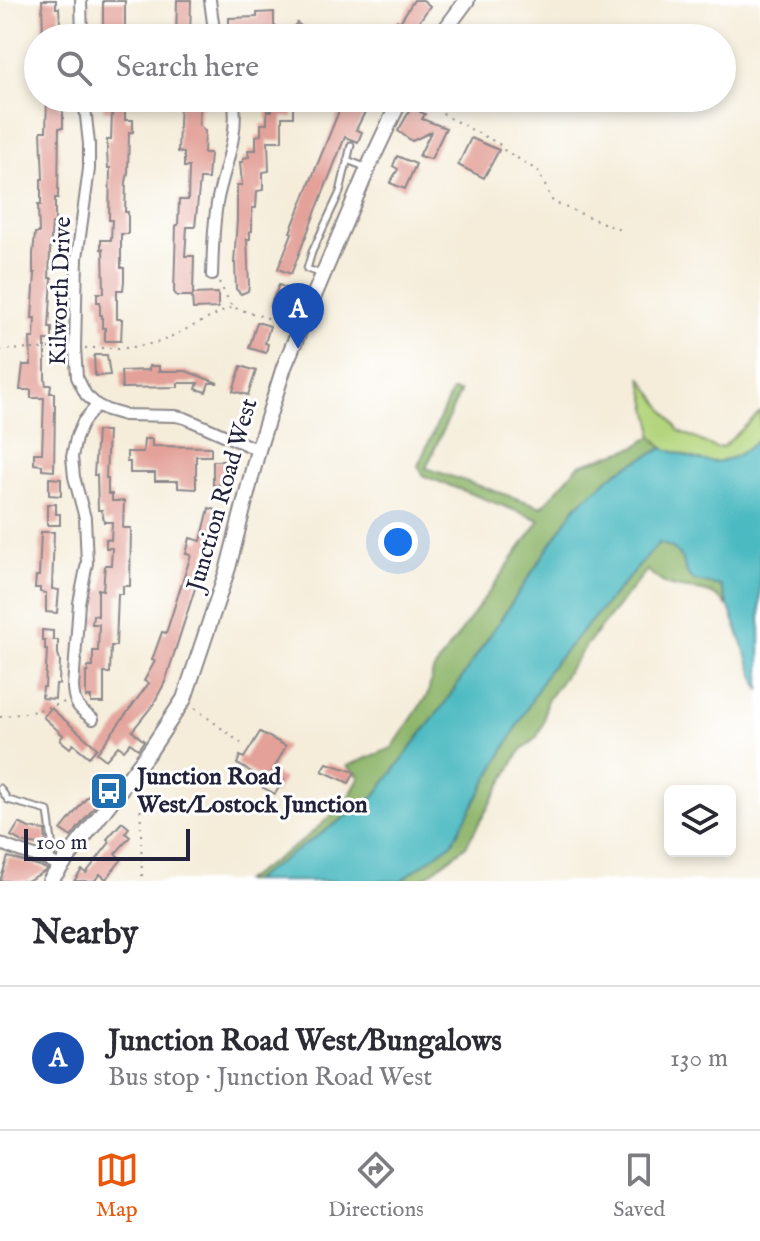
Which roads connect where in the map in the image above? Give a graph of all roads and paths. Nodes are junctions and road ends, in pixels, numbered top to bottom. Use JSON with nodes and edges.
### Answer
{"nodes":[{"id":1,"x":81,"y":0,"type":"edge"},
{"id":2,"x":210,"y":0,"type":"edge"},
{"id":3,"x":462,"y":2,"type":"edge"},
{"id":4,"x":82,"y":24,"type":"edge"},
{"id":5,"x":212,"y":24,"type":"edge"},
{"id":6,"x":448,"y":24,"type":"edge"},
{"id":7,"x":86,"y":112,"type":"edge"},
{"id":8,"x":235,"y":112,"type":"edge"},
{"id":9,"x":394,"y":112,"type":"edge"},
{"id":10,"x":443,"y":112,"type":"edge"},
{"id":11,"x":351,"y":145,"type":"dead end"},
{"id":12,"x":347,"y":160,"type":"junction"},
{"id":13,"x":368,"y":168,"type":"junction"},
{"id":14,"x":620,"y":230,"type":"dead end"},
{"id":15,"x":212,"y":275,"type":"joint"},
{"id":16,"x":323,"y":275,"type":"junction"},
{"id":17,"x":232,"y":307,"type":"junction"},
{"id":18,"x":300,"y":328,"type":"junction"},
{"id":19,"x":75,"y":348,"type":"junction"},
{"id":20,"x":0,"y":350,"type":"edge"},
{"id":21,"x":97,"y":405,"type":"junction"},
{"id":22,"x":258,"y":450,"type":"junction"},
{"id":23,"x":73,"y":699,"type":"junction"},
{"id":24,"x":184,"y":699,"type":"junction"},
{"id":25,"x":0,"y":717,"type":"edge"},
{"id":26,"x":93,"y":719,"type":"dead end"},
{"id":27,"x":242,"y":744,"type":"dead end"},
{"id":28,"x":140,"y":764,"type":"junction"},
{"id":29,"x":0,"y":788,"type":"edge"},
{"id":30,"x":0,"y":843,"type":"edge"},
{"id":31,"x":56,"y":863,"type":"junction"},
{"id":32,"x":50,"y":881,"type":"edge"},
{"id":33,"x":142,"y":881,"type":"edge"}],
"edges":[{"from":1,"to":4,"type":"street"},
{"from":2,"to":5,"type":"street"},
{"from":3,"to":6,"type":"street"},
{"from":7,"to":19,"type":"street","name":"Kilworth Drive"},
{"from":8,"to":15,"type":"street"},
{"from":9,"to":13,"type":"street","name":"Junction Road West"},
{"from":10,"to":14,"type":"path"},
{"from":11,"to":12,"type":"lane"},
{"from":12,"to":13,"type":"lane"},
{"from":12,"to":16,"type":"lane"},
{"from":13,"to":16,"type":"street","name":"Junction Road West"},
{"from":15,"to":17,"type":"path"},
{"from":16,"to":18,"type":"street","name":"Junction Road West"},
{"from":17,"to":18,"type":"path"},
{"from":17,"to":19,"type":"path"},
{"from":18,"to":22,"type":"street","name":"Junction Road West"},
{"from":19,"to":20,"type":"path"},
{"from":19,"to":21,"type":"street","name":"Kilworth Drive"},
{"from":21,"to":22,"type":"street"},
{"from":21,"to":23,"type":"street"},
{"from":22,"to":24,"type":"street","name":"Junction Road West"},
{"from":23,"to":25,"type":"path"},
{"from":23,"to":26,"type":"street"},
{"from":24,"to":27,"type":"path"},
{"from":24,"to":28,"type":"street","name":"Junction Road West"},
{"from":28,"to":31,"type":"street","name":"Junction Road West"},
{"from":28,"to":33,"type":"path"},
{"from":29,"to":31,"type":"lane"},
{"from":30,"to":31,"type":"street"},
{"from":31,"to":32,"type":"street","name":"Junction Road West"}]}
